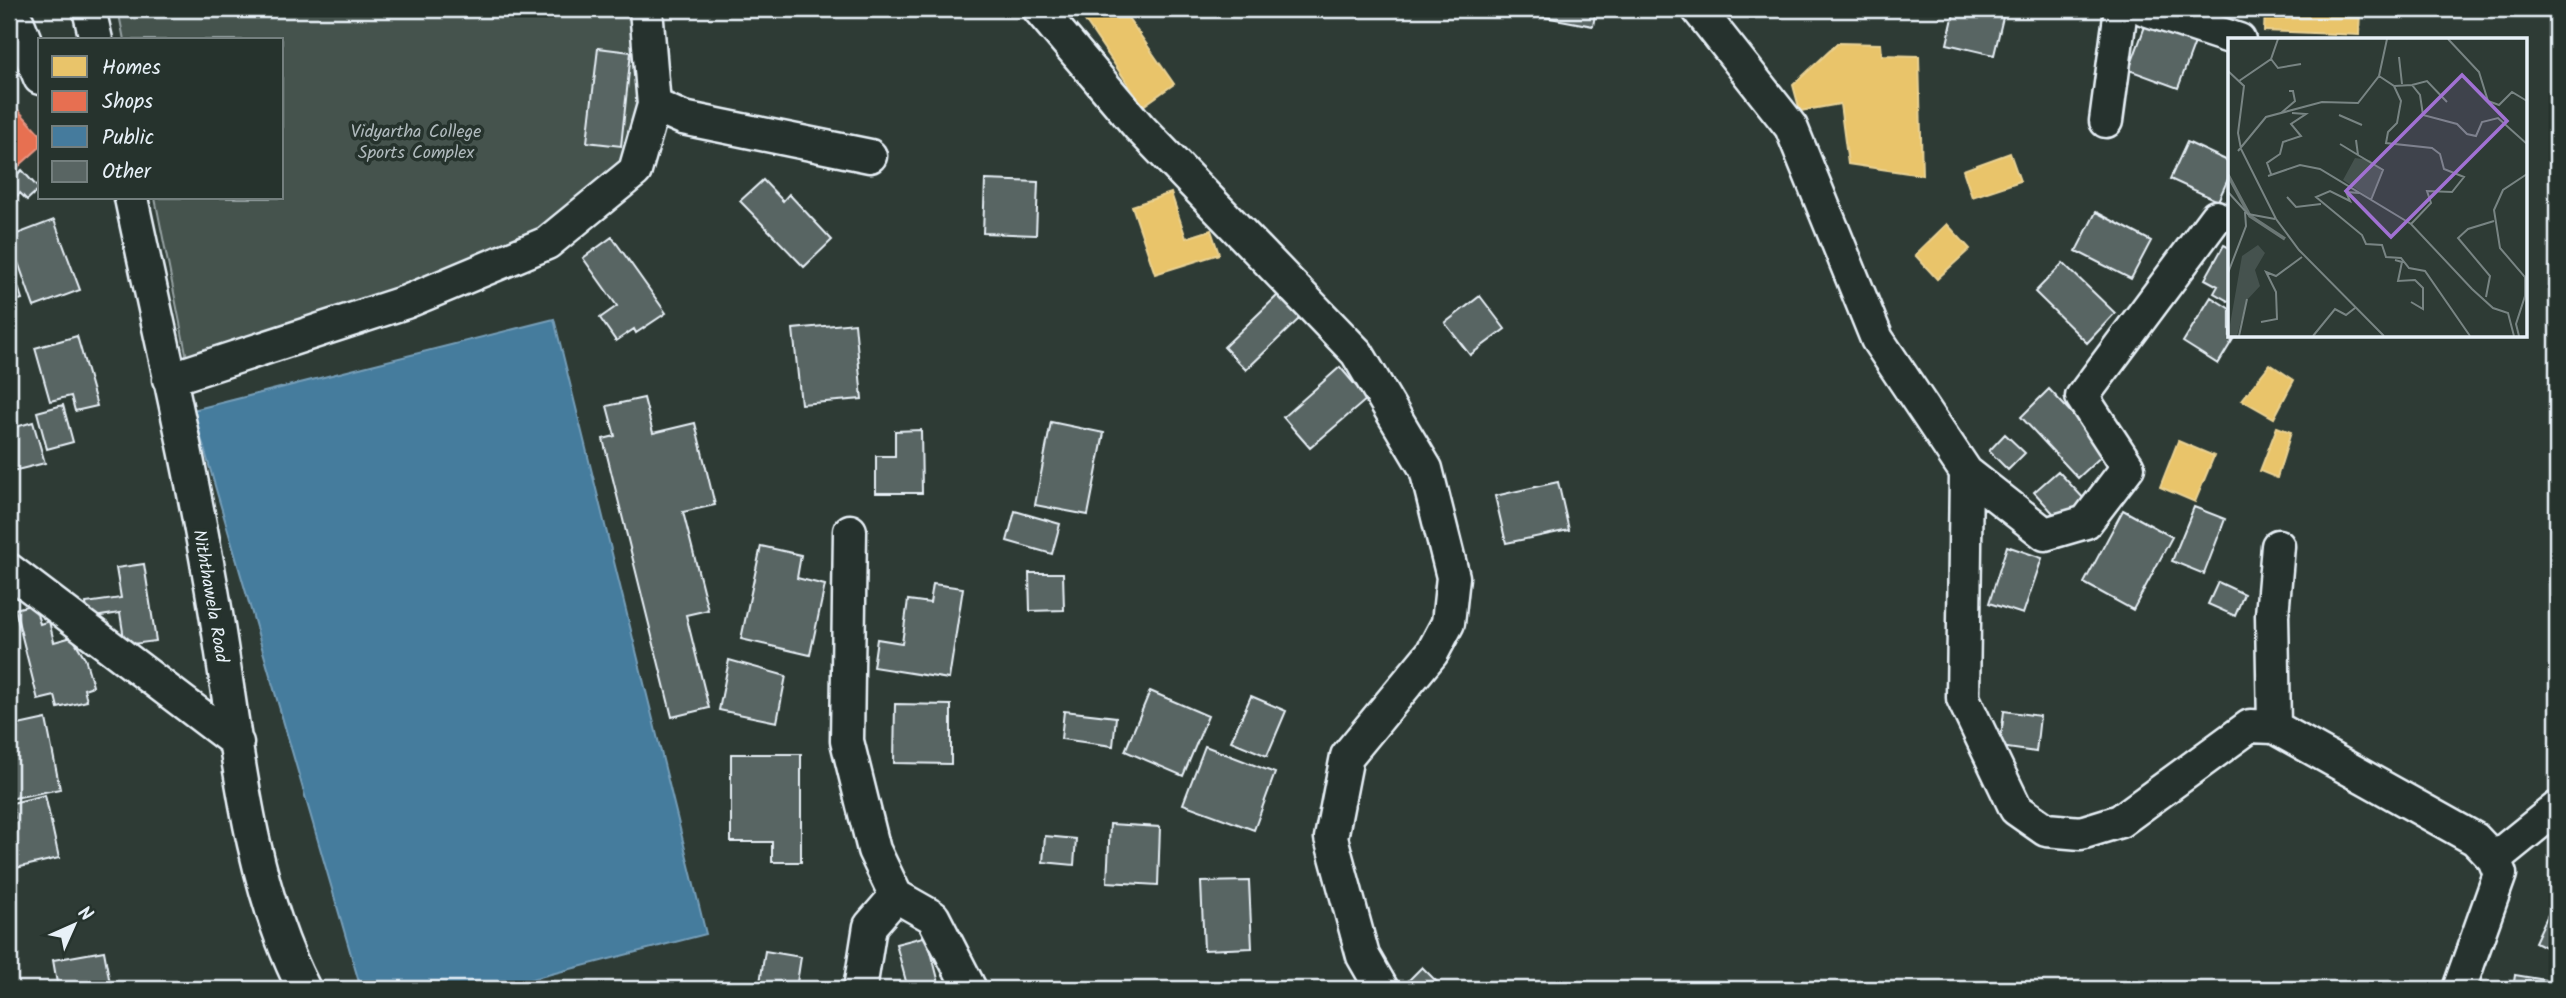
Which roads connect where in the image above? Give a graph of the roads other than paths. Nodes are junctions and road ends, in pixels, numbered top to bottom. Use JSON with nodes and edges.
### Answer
{"nodes":[{"id":1,"x":89,"y":9,"type":"edge"},
{"id":2,"x":646,"y":9,"type":"edge"},
{"id":3,"x":1039,"y":9,"type":"edge"},
{"id":4,"x":1698,"y":9,"type":"edge"},
{"id":5,"x":2121,"y":9,"type":"edge"},
{"id":6,"x":2145,"y":9,"type":"edge"},
{"id":7,"x":9,"y":13,"type":"edge"},
{"id":8,"x":96,"y":38,"type":"edge"},
{"id":9,"x":2233,"y":38,"type":"edge"},
{"id":10,"x":38,"y":73,"type":"edge"},
{"id":11,"x":654,"y":105,"type":"junction"},
{"id":12,"x":2106,"y":121,"type":"dead end"},
{"id":13,"x":870,"y":156,"type":"dead end"},
{"id":14,"x":131,"y":200,"type":"edge"},
{"id":15,"x":2216,"y":218,"type":"dead end"},
{"id":16,"x":169,"y":379,"type":"junction"},
{"id":17,"x":1966,"y":472,"type":"junction"},
{"id":18,"x":850,"y":531,"type":"dead end"},
{"id":19,"x":2278,"y":546,"type":"dead end"},
{"id":20,"x":9,"y":570,"type":"edge"},
{"id":21,"x":2274,"y":727,"type":"junction"},
{"id":22,"x":237,"y":743,"type":"junction"},
{"id":23,"x":2557,"y":808,"type":"edge"},
{"id":24,"x":2494,"y":859,"type":"junction"},
{"id":25,"x":896,"y":896,"type":"junction"},
{"id":26,"x":304,"y":989,"type":"edge"},
{"id":27,"x":860,"y":989,"type":"edge"},
{"id":28,"x":970,"y":989,"type":"edge"},
{"id":29,"x":1382,"y":989,"type":"edge"},
{"id":30,"x":2459,"y":989,"type":"edge"}],
"edges":[{"from":1,"to":8,"type":"street"},
{"from":2,"to":11,"type":"street"},
{"from":3,"to":29,"type":"street"},
{"from":4,"to":17,"type":"street"},
{"from":5,"to":12,"type":"street"},
{"from":6,"to":9,"type":"street"},
{"from":7,"to":10,"type":"street"},
{"from":11,"to":13,"type":"street"},
{"from":11,"to":16,"type":"street"},
{"from":14,"to":16,"type":"street","name":"Niththawela Road"},
{"from":15,"to":17,"type":"street"},
{"from":16,"to":22,"type":"street","name":"Niththawela Road"},
{"from":17,"to":21,"type":"street"},
{"from":18,"to":25,"type":"street"},
{"from":19,"to":21,"type":"street"},
{"from":20,"to":22,"type":"street"},
{"from":21,"to":24,"type":"street"},
{"from":22,"to":26,"type":"street","name":"Niththawela Road"},
{"from":23,"to":24,"type":"street"},
{"from":24,"to":30,"type":"street"},
{"from":25,"to":27,"type":"street"},
{"from":25,"to":28,"type":"street"}]}
